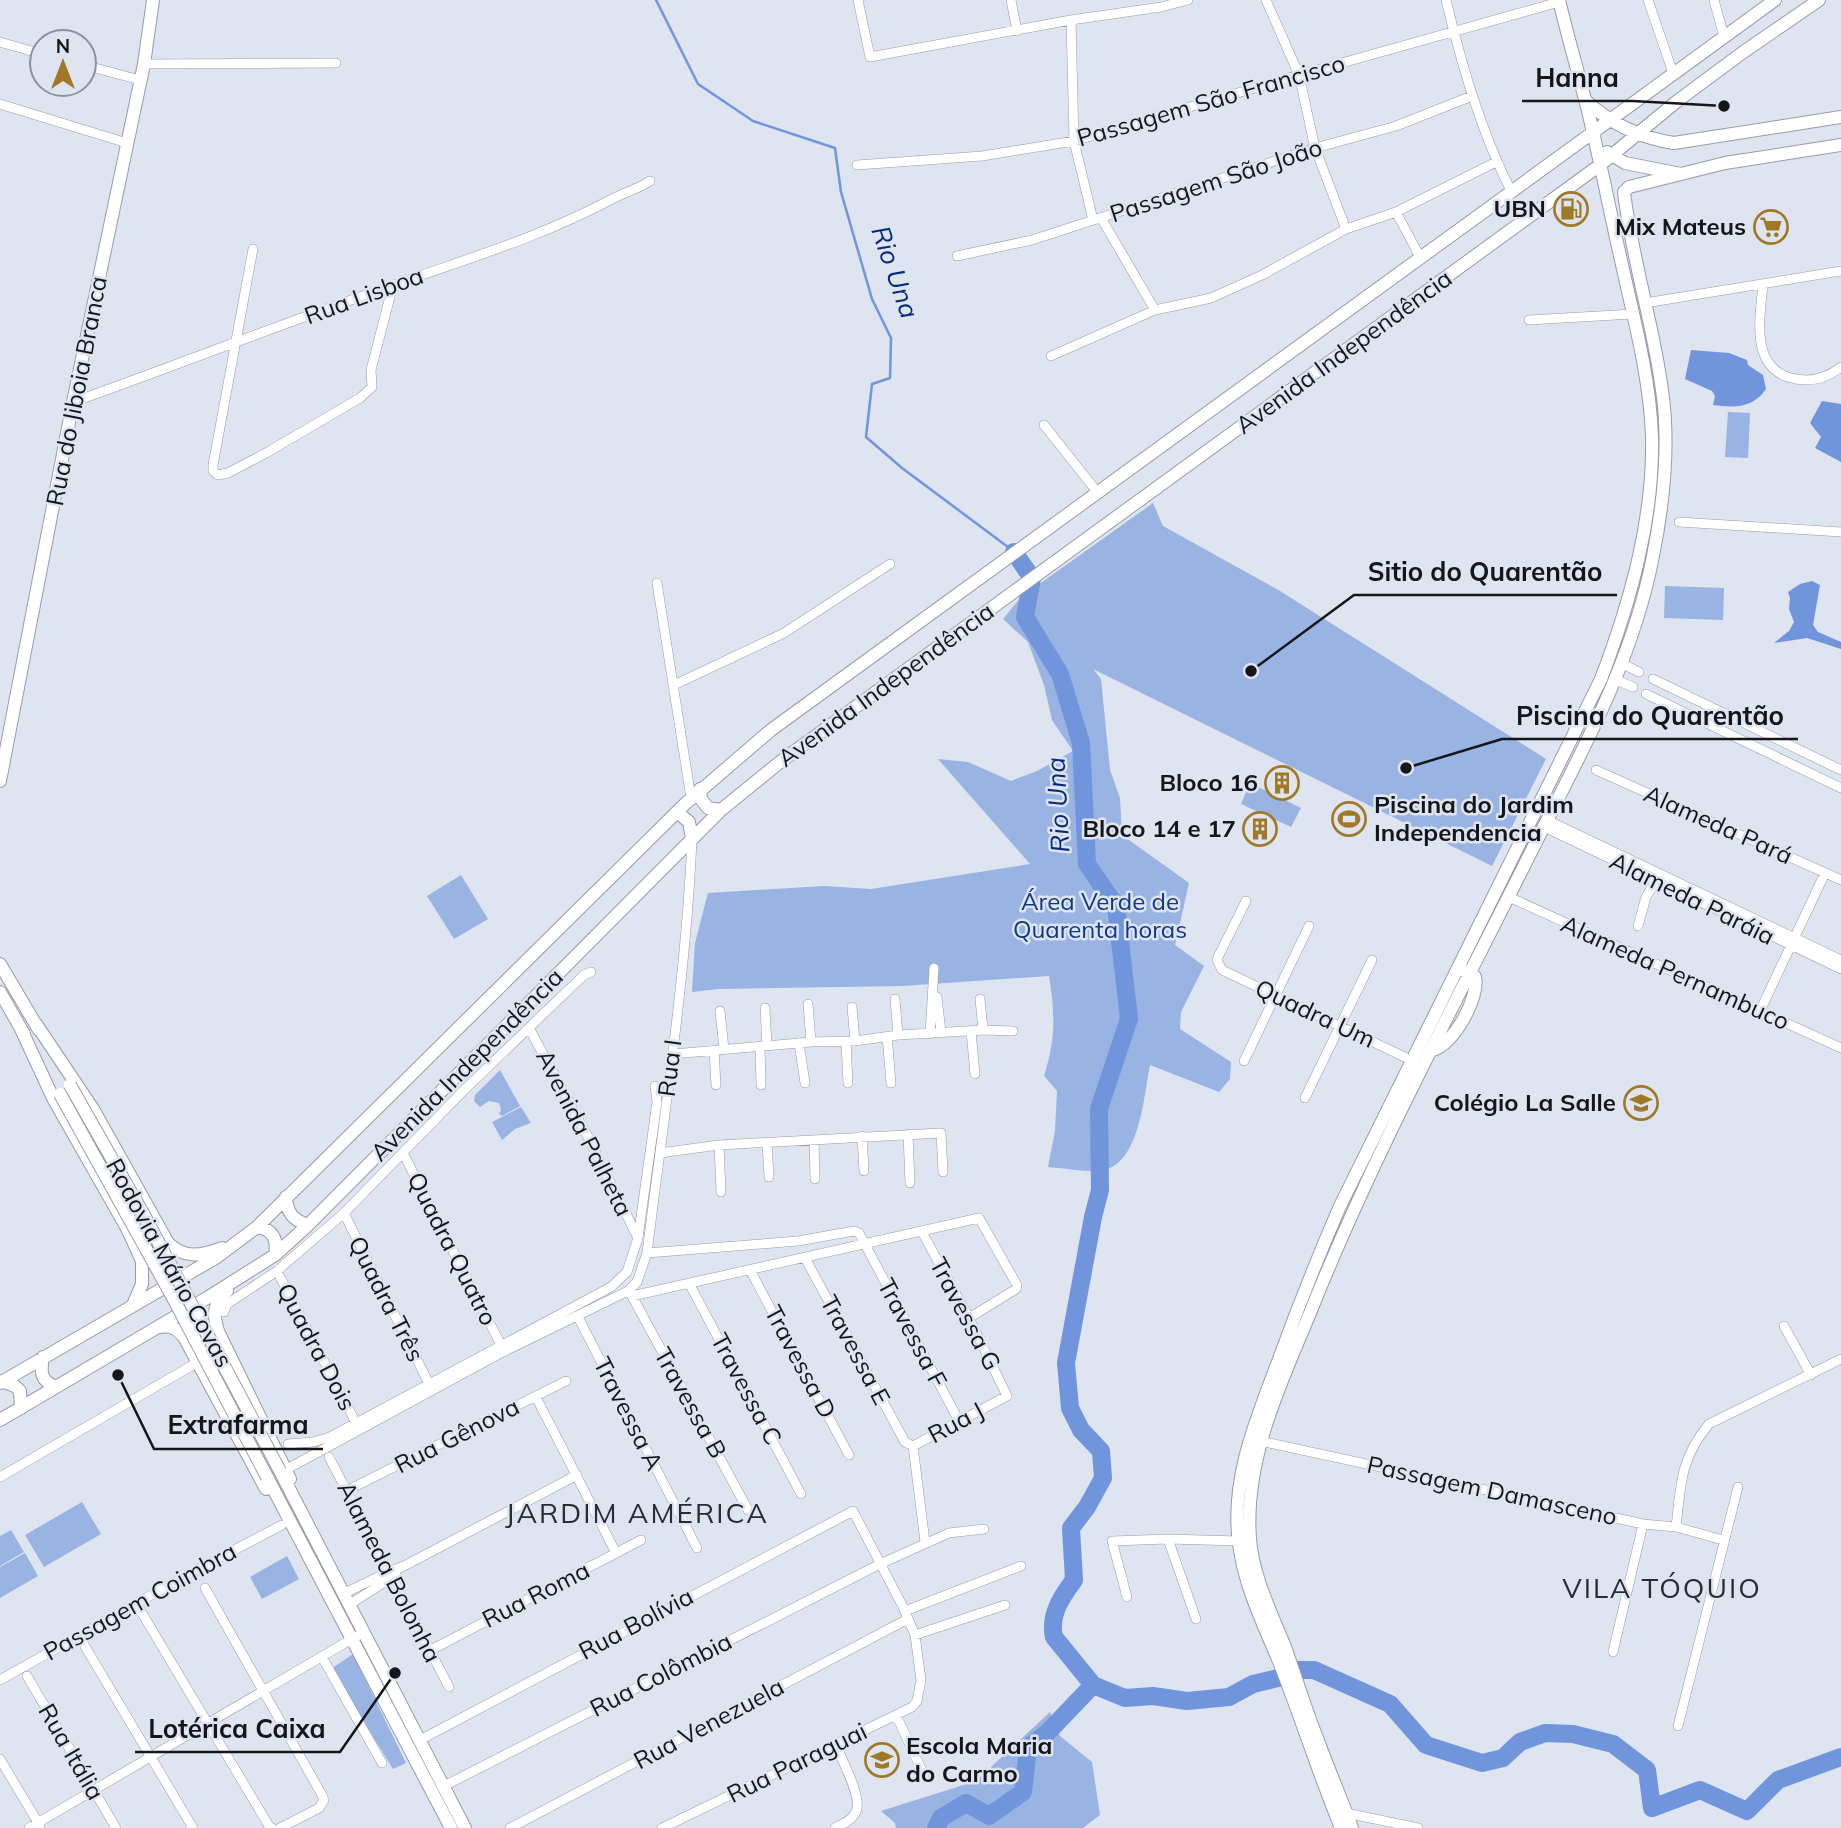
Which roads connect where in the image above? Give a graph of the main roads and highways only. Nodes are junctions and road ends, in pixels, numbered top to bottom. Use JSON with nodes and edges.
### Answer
{"nodes":[{"id":1,"x":153,"y":0,"type":"edge"},
{"id":2,"x":1775,"y":0,"type":"edge"},
{"id":3,"x":1819,"y":0,"type":"edge"},
{"id":4,"x":1559,"y":1,"type":"edge"},
{"id":5,"x":1584,"y":94,"type":"junction"},
{"id":6,"x":1841,"y":117,"type":"edge"},
{"id":7,"x":1609,"y":119,"type":"junction"},
{"id":8,"x":1640,"y":134,"type":"junction"},
{"id":9,"x":1594,"y":137,"type":"junction"},
{"id":10,"x":1841,"y":145,"type":"edge"},
{"id":11,"x":1612,"y":156,"type":"junction"},
{"id":12,"x":1600,"y":165,"type":"junction"},
{"id":13,"x":1681,"y":174,"type":"junction"},
{"id":14,"x":0,"y":782,"type":"edge"},
{"id":15,"x":696,"y":794,"type":"junction"},
{"id":16,"x":721,"y":810,"type":"junction"},
{"id":17,"x":677,"y":811,"type":"junction"},
{"id":18,"x":692,"y":838,"type":"junction"},
{"id":19,"x":0,"y":964,"type":"edge"},
{"id":20,"x":1465,"y":970,"type":"junction"},
{"id":21,"x":0,"y":992,"type":"edge"},
{"id":22,"x":36,"y":1024,"type":"junction"},
{"id":23,"x":21,"y":1029,"type":"junction"},
{"id":24,"x":65,"y":1090,"type":"junction"},
{"id":25,"x":286,"y":1197,"type":"junction"},
{"id":26,"x":308,"y":1225,"type":"junction"},
{"id":27,"x":257,"y":1227,"type":"junction"},
{"id":28,"x":239,"y":1242,"type":"junction"},
{"id":29,"x":275,"y":1255,"type":"junction"},
{"id":30,"x":253,"y":1269,"type":"junction"},
{"id":31,"x":133,"y":1306,"type":"junction"},
{"id":32,"x":155,"y":1328,"type":"junction"},
{"id":33,"x":43,"y":1357,"type":"junction"},
{"id":34,"x":1,"y":1382,"type":"edge"},
{"id":35,"x":56,"y":1388,"type":"junction"},
{"id":36,"x":21,"y":1408,"type":"junction"},
{"id":37,"x":0,"y":1420,"type":"edge"},
{"id":38,"x":284,"y":1470,"type":"junction"},
{"id":39,"x":285,"y":1523,"type":"junction"},
{"id":40,"x":1284,"y":1661,"type":"junction"},
{"id":41,"x":1293,"y":1683,"type":"junction"},
{"id":42,"x":451,"y":1828,"type":"edge"},
{"id":43,"x":465,"y":1828,"type":"edge"},
{"id":44,"x":1341,"y":1828,"type":"edge"},
{"id":45,"x":1352,"y":1828,"type":"edge"}],
"edges":[{"from":1,"to":14,"type":"main road","name":"Rua do Jiboia Branca"},
{"from":2,"to":7,"type":"main road","name":"Avenida Independência"},
{"from":3,"to":8,"type":"main road","name":"Avenida Independência"},
{"from":4,"to":5,"type":"main road"},
{"from":5,"to":7,"type":"main road"},
{"from":5,"to":9,"type":"main road"},
{"from":6,"to":8,"type":"main road"},
{"from":7,"to":8,"type":"main road"},
{"from":7,"to":9,"type":"main road","name":"Avenida Independência"},
{"from":8,"to":11,"type":"main road","name":"Avenida Independência"},
{"from":9,"to":11,"type":"main road"},
{"from":9,"to":12,"type":"main road"},
{"from":9,"to":15,"type":"main road","name":"Avenida Independência"},
{"from":10,"to":13,"type":"main road"},
{"from":11,"to":12,"type":"main road","name":"Avenida Independência"},
{"from":11,"to":13,"type":"main road"},
{"from":12,"to":16,"type":"main road","name":"Avenida Independência"},
{"from":12,"to":20,"type":"main road"},
{"from":13,"to":20,"type":"main road"},
{"from":15,"to":16,"type":"main road"},
{"from":15,"to":17,"type":"main road","name":"Avenida Independência"},
{"from":16,"to":18,"type":"main road","name":"Avenida Independência"},
{"from":17,"to":18,"type":"main road"},
{"from":17,"to":25,"type":"main road","name":"Avenida Independência"},
{"from":18,"to":26,"type":"main road","name":"Avenida Independência"},
{"from":19,"to":22,"type":"main road","name":"Rodovia Mário Covas"},
{"from":20,"to":40,"type":"main road"},
{"from":20,"to":40,"type":"main road"},
{"from":21,"to":23,"type":"main road","name":"Rodovia Mário Covas"},
{"from":22,"to":24,"type":"main road","name":"Rodovia Mário Covas"},
{"from":22,"to":28,"type":"main road"},
{"from":23,"to":24,"type":"main road","name":"Rodovia Mário Covas"},
{"from":23,"to":31,"type":"main road"},
{"from":24,"to":38,"type":"main road","name":"Rodovia Mário Covas","bridge":true},
{"from":24,"to":39,"type":"main road","name":"Rodovia Mário Covas","bridge":true},
{"from":25,"to":26,"type":"main road"},
{"from":25,"to":27,"type":"main road","name":"Avenida Independência"},
{"from":26,"to":29,"type":"main road","name":"Avenida Independência"},
{"from":27,"to":28,"type":"main road","name":"Avenida Independência"},
{"from":27,"to":29,"type":"main road"},
{"from":28,"to":31,"type":"main road","name":"Avenida Independência"},
{"from":29,"to":30,"type":"main road","name":"Avenida Independência"},
{"from":30,"to":32,"type":"main road","name":"Avenida Independência"},
{"from":30,"to":38,"type":"main road"},
{"from":31,"to":33,"type":"main road","name":"Avenida Independência"},
{"from":32,"to":35,"type":"main road","name":"Avenida Independência"},
{"from":32,"to":39,"type":"main road"},
{"from":33,"to":34,"type":"main road","name":"Avenida Independência"},
{"from":33,"to":35,"type":"main road"},
{"from":34,"to":36,"type":"main road"},
{"from":35,"to":36,"type":"main road","name":"Avenida Independência"},
{"from":36,"to":37,"type":"main road","name":"Avenida Independência"},
{"from":38,"to":43,"type":"main road","name":"Rodovia Mário Covas"},
{"from":39,"to":42,"type":"main road","name":"Rodovia Mário Covas"},
{"from":40,"to":41,"type":"main road"},
{"from":41,"to":44,"type":"main road"},
{"from":41,"to":45,"type":"main road"}]}
